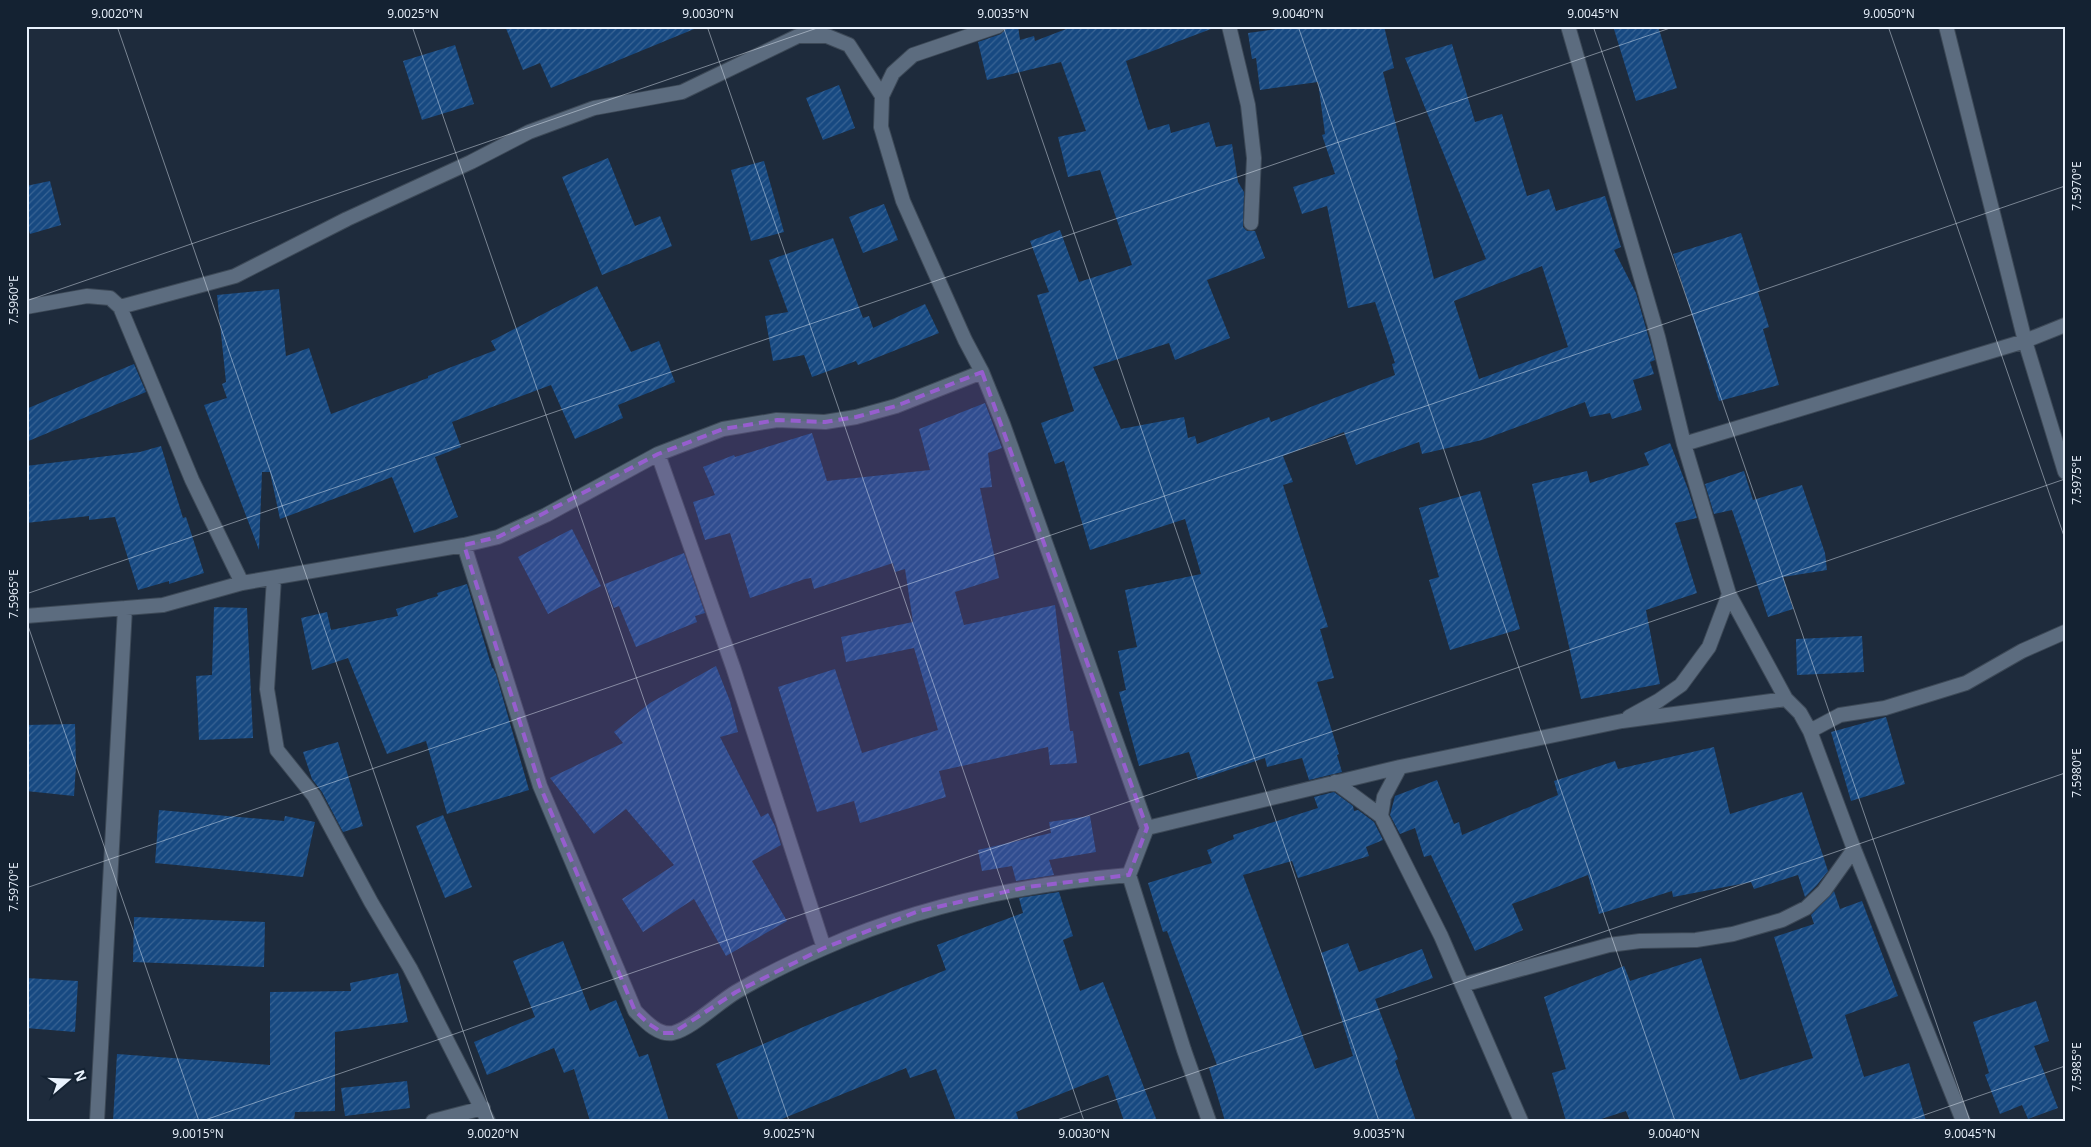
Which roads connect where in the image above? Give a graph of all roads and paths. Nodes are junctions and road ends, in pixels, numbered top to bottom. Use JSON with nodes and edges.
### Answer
{"nodes":[{"id":1,"x":998,"y":26,"type":"edge"},
{"id":2,"x":1229,"y":26,"type":"edge"},
{"id":3,"x":1568,"y":26,"type":"edge"},
{"id":4,"x":1946,"y":26,"type":"edge"},
{"id":5,"x":882,"y":96,"type":"junction"},
{"id":6,"x":1251,"y":223,"type":"dead end"},
{"id":7,"x":26,"y":307,"type":"edge"},
{"id":8,"x":120,"y":307,"type":"junction"},
{"id":9,"x":2065,"y":324,"type":"edge"},
{"id":10,"x":2025,"y":341,"type":"junction"},
{"id":11,"x":982,"y":372,"type":"junction"},
{"id":12,"x":1684,"y":444,"type":"junction"},
{"id":13,"x":658,"y":454,"type":"junction"},
{"id":14,"x":2065,"y":472,"type":"edge"},
{"id":15,"x":464,"y":545,"type":"junction"},
{"id":16,"x":274,"y":578,"type":"junction"},
{"id":17,"x":242,"y":583,"type":"junction"},
{"id":18,"x":1729,"y":594,"type":"junction"},
{"id":19,"x":125,"y":608,"type":"junction"},
{"id":20,"x":26,"y":616,"type":"edge"},
{"id":21,"x":2065,"y":632,"type":"edge"},
{"id":22,"x":1786,"y":699,"type":"junction"},
{"id":23,"x":1622,"y":721,"type":"junction"},
{"id":24,"x":1810,"y":731,"type":"junction"},
{"id":25,"x":1400,"y":767,"type":"junction"},
{"id":26,"x":1335,"y":782,"type":"junction"},
{"id":27,"x":1381,"y":816,"type":"junction"},
{"id":28,"x":1147,"y":828,"type":"junction"},
{"id":29,"x":1854,"y":849,"type":"junction"},
{"id":30,"x":1129,"y":876,"type":"junction"},
{"id":31,"x":824,"y":948,"type":"junction"},
{"id":32,"x":1462,"y":985,"type":"junction"},
{"id":33,"x":485,"y":1115,"type":"edge"},
{"id":34,"x":97,"y":1121,"type":"edge"},
{"id":35,"x":433,"y":1121,"type":"edge"},
{"id":36,"x":1209,"y":1121,"type":"edge"},
{"id":37,"x":1521,"y":1121,"type":"edge"},
{"id":38,"x":1962,"y":1121,"type":"edge"}],
"edges":[{"from":1,"to":5,"type":"street"},
{"from":2,"to":6,"type":"street"},
{"from":3,"to":12,"type":"street"},
{"from":4,"to":10,"type":"street"},
{"from":5,"to":8,"type":"street"},
{"from":5,"to":11,"type":"street"},
{"from":7,"to":8,"type":"street"},
{"from":8,"to":17,"type":"street"},
{"from":9,"to":10,"type":"street"},
{"from":10,"to":12,"type":"street"},
{"from":10,"to":14,"type":"street"},
{"from":11,"to":13,"type":"street"},
{"from":11,"to":28,"type":"street"},
{"from":12,"to":18,"type":"street"},
{"from":13,"to":15,"type":"street"},
{"from":13,"to":31,"type":"street"},
{"from":15,"to":16,"type":"street"},
{"from":15,"to":31,"type":"street"},
{"from":16,"to":17,"type":"street"},
{"from":16,"to":33,"type":"street"},
{"from":17,"to":19,"type":"street"},
{"from":18,"to":22,"type":"street"},
{"from":18,"to":23,"type":"street"},
{"from":19,"to":20,"type":"street"},
{"from":19,"to":34,"type":"street"},
{"from":21,"to":24,"type":"street"},
{"from":22,"to":23,"type":"street"},
{"from":22,"to":24,"type":"street"},
{"from":23,"to":25,"type":"street"},
{"from":24,"to":29,"type":"street"},
{"from":25,"to":26,"type":"street"},
{"from":25,"to":27,"type":"street"},
{"from":26,"to":27,"type":"street"},
{"from":26,"to":28,"type":"street"},
{"from":27,"to":32,"type":"street"},
{"from":28,"to":30,"type":"street"},
{"from":29,"to":32,"type":"street"},
{"from":29,"to":38,"type":"street"},
{"from":30,"to":31,"type":"street"},
{"from":30,"to":36,"type":"street"},
{"from":32,"to":37,"type":"street"},
{"from":33,"to":35,"type":"street"}]}
